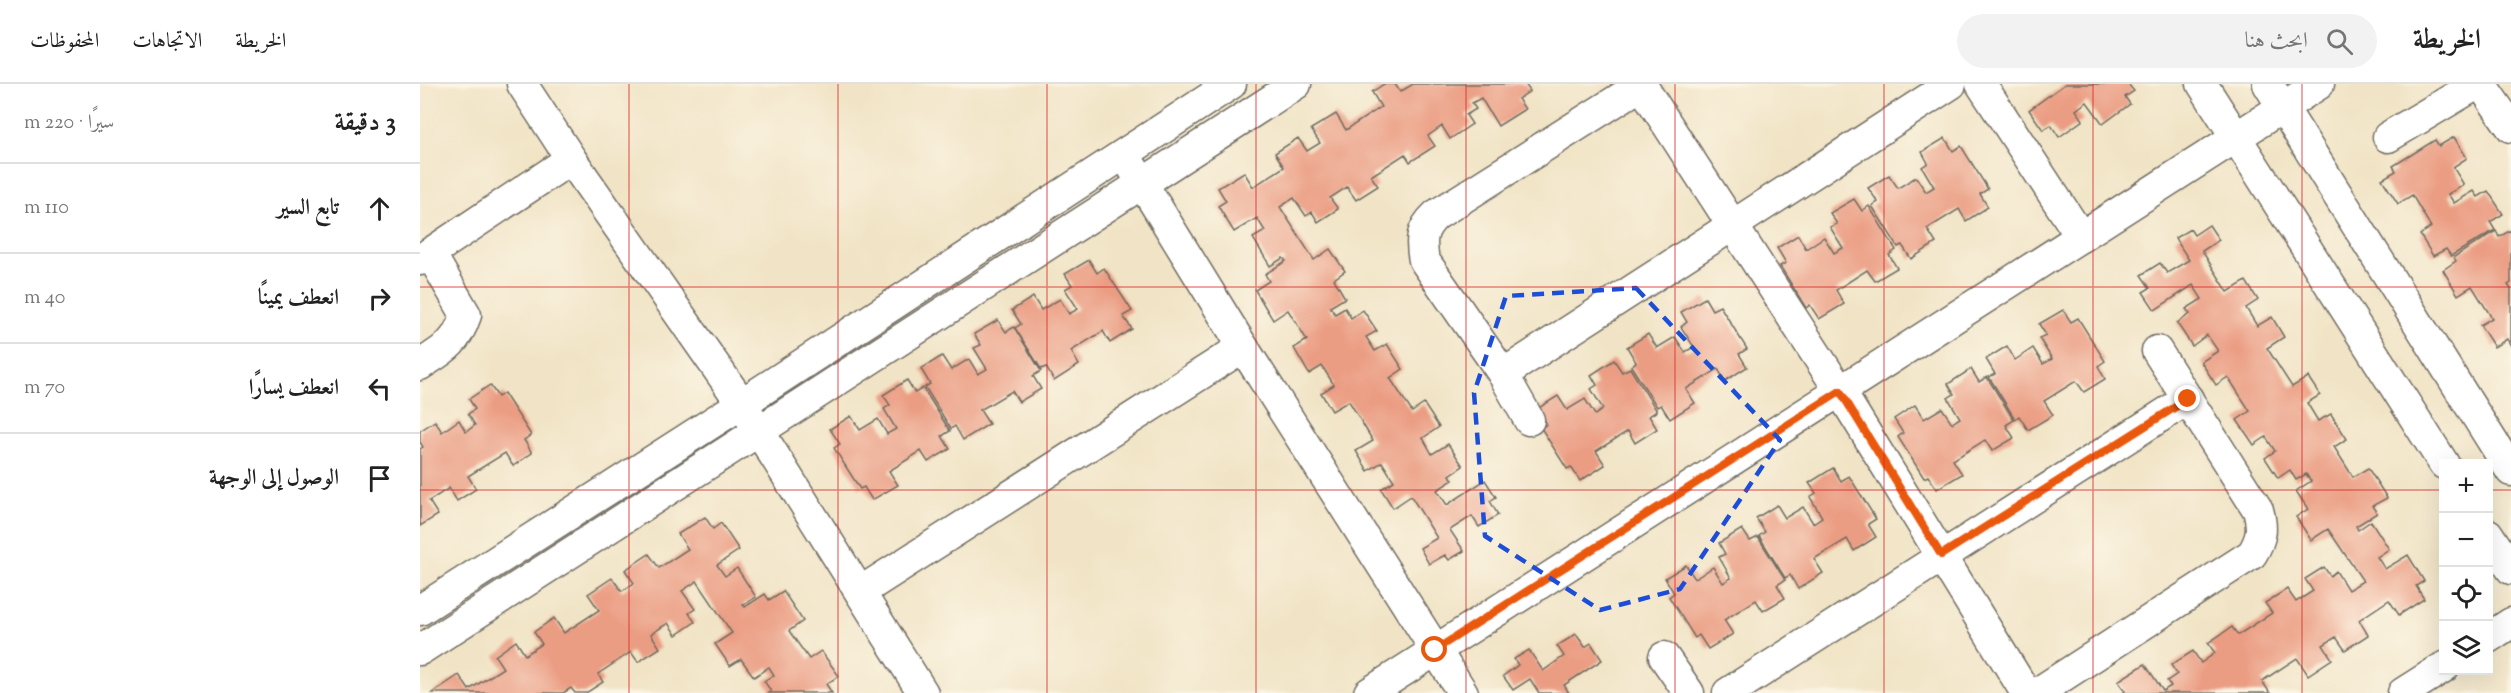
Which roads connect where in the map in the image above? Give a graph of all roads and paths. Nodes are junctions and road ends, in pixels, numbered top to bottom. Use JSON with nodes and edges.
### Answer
{"nodes":[{"id":1,"x":522,"y":84,"type":"edge"},
{"id":2,"x":1231,"y":84,"type":"edge"},
{"id":3,"x":1296,"y":84,"type":"edge"},
{"id":4,"x":1951,"y":84,"type":"edge"},
{"id":5,"x":1981,"y":84,"type":"edge"},
{"id":6,"x":2202,"y":84,"type":"edge"},
{"id":7,"x":2319,"y":84,"type":"edge"},
{"id":8,"x":2479,"y":84,"type":"edge"},
{"id":9,"x":1641,"y":85,"type":"edge"},
{"id":10,"x":2275,"y":96,"type":"edge"},
{"id":11,"x":2511,"y":127,"type":"edge"},
{"id":12,"x":2236,"y":137,"type":"junction"},
{"id":13,"x":2388,"y":137,"type":"dead end"},
{"id":14,"x":1124,"y":154,"type":"junction"},
{"id":15,"x":571,"y":159,"type":"junction"},
{"id":16,"x":1143,"y":182,"type":"junction"},
{"id":17,"x":1733,"y":226,"type":"junction"},
{"id":18,"x":2081,"y":237,"type":"junction"},
{"id":19,"x":425,"y":257,"type":"edge"},
{"id":20,"x":1243,"y":346,"type":"junction"},
{"id":21,"x":2157,"y":351,"type":"dead end"},
{"id":22,"x":420,"y":365,"type":"edge"},
{"id":23,"x":1503,"y":374,"type":"junction"},
{"id":24,"x":1840,"y":391,"type":"junction"},
{"id":25,"x":2188,"y":399,"type":"junction"},
{"id":26,"x":742,"y":404,"type":"junction"},
{"id":27,"x":1529,"y":420,"type":"dead end"},
{"id":28,"x":759,"y":431,"type":"junction"},
{"id":29,"x":2441,"y":459,"type":"edge"},
{"id":30,"x":2511,"y":471,"type":"edge"},
{"id":31,"x":2493,"y":542,"type":"edge"},
{"id":32,"x":1941,"y":555,"type":"junction"},
{"id":33,"x":2511,"y":569,"type":"edge"},
{"id":34,"x":860,"y":592,"type":"junction"},
{"id":35,"x":420,"y":610,"type":"edge"},
{"id":36,"x":2511,"y":623,"type":"edge"},
{"id":37,"x":2493,"y":635,"type":"edge"},
{"id":38,"x":420,"y":650,"type":"edge"},
{"id":39,"x":1435,"y":650,"type":"junction"},
{"id":40,"x":1664,"y":657,"type":"dead end"},
{"id":41,"x":2439,"y":670,"type":"edge"},
{"id":42,"x":923,"y":693,"type":"edge"},
{"id":43,"x":1369,"y":693,"type":"edge"},
{"id":44,"x":1463,"y":693,"type":"edge"},
{"id":45,"x":1689,"y":693,"type":"edge"},
{"id":46,"x":1728,"y":693,"type":"edge"},
{"id":47,"x":2026,"y":693,"type":"edge"},
{"id":48,"x":2037,"y":693,"type":"edge"},
{"id":49,"x":2403,"y":693,"type":"edge"}],
"edges":[{"from":1,"to":15,"type":"street"},
{"from":2,"to":14,"type":"street"},
{"from":3,"to":16,"type":"street"},
{"from":4,"to":17,"type":"street"},
{"from":5,"to":18,"type":"street"},
{"from":6,"to":12,"type":"street"},
{"from":7,"to":10,"type":"street"},
{"from":8,"to":11,"type":"street"},
{"from":8,"to":13,"type":"street"},
{"from":9,"to":17,"type":"street"},
{"from":9,"to":23,"type":"street"},
{"from":10,"to":12,"type":"street"},
{"from":10,"to":30,"type":"street"},
{"from":12,"to":18,"type":"street"},
{"from":12,"to":29,"type":"street"},
{"from":14,"to":16,"type":"street"},
{"from":14,"to":26,"type":"street"},
{"from":15,"to":19,"type":"street"},
{"from":15,"to":26,"type":"street"},
{"from":16,"to":20,"type":"street"},
{"from":16,"to":28,"type":"street"},
{"from":17,"to":23,"type":"street"},
{"from":17,"to":24,"type":"street"},
{"from":18,"to":24,"type":"street"},
{"from":19,"to":22,"type":"street"},
{"from":20,"to":34,"type":"street"},
{"from":20,"to":39,"type":"street"},
{"from":21,"to":25,"type":"street"},
{"from":23,"to":27,"type":"street"},
{"from":24,"to":32,"type":"street"},
{"from":24,"to":39,"type":"street"},
{"from":25,"to":32,"type":"street"},
{"from":25,"to":48,"type":"street"},
{"from":26,"to":28,"type":"street"},
{"from":26,"to":35,"type":"street"},
{"from":28,"to":34,"type":"street"},
{"from":28,"to":38,"type":"street"},
{"from":31,"to":33,"type":"street"},
{"from":32,"to":46,"type":"street"},
{"from":32,"to":47,"type":"street"},
{"from":34,"to":42,"type":"street"},
{"from":36,"to":37,"type":"street"},
{"from":39,"to":43,"type":"street"},
{"from":39,"to":44,"type":"street"},
{"from":40,"to":45,"type":"street"},
{"from":41,"to":49,"type":"street"}]}
